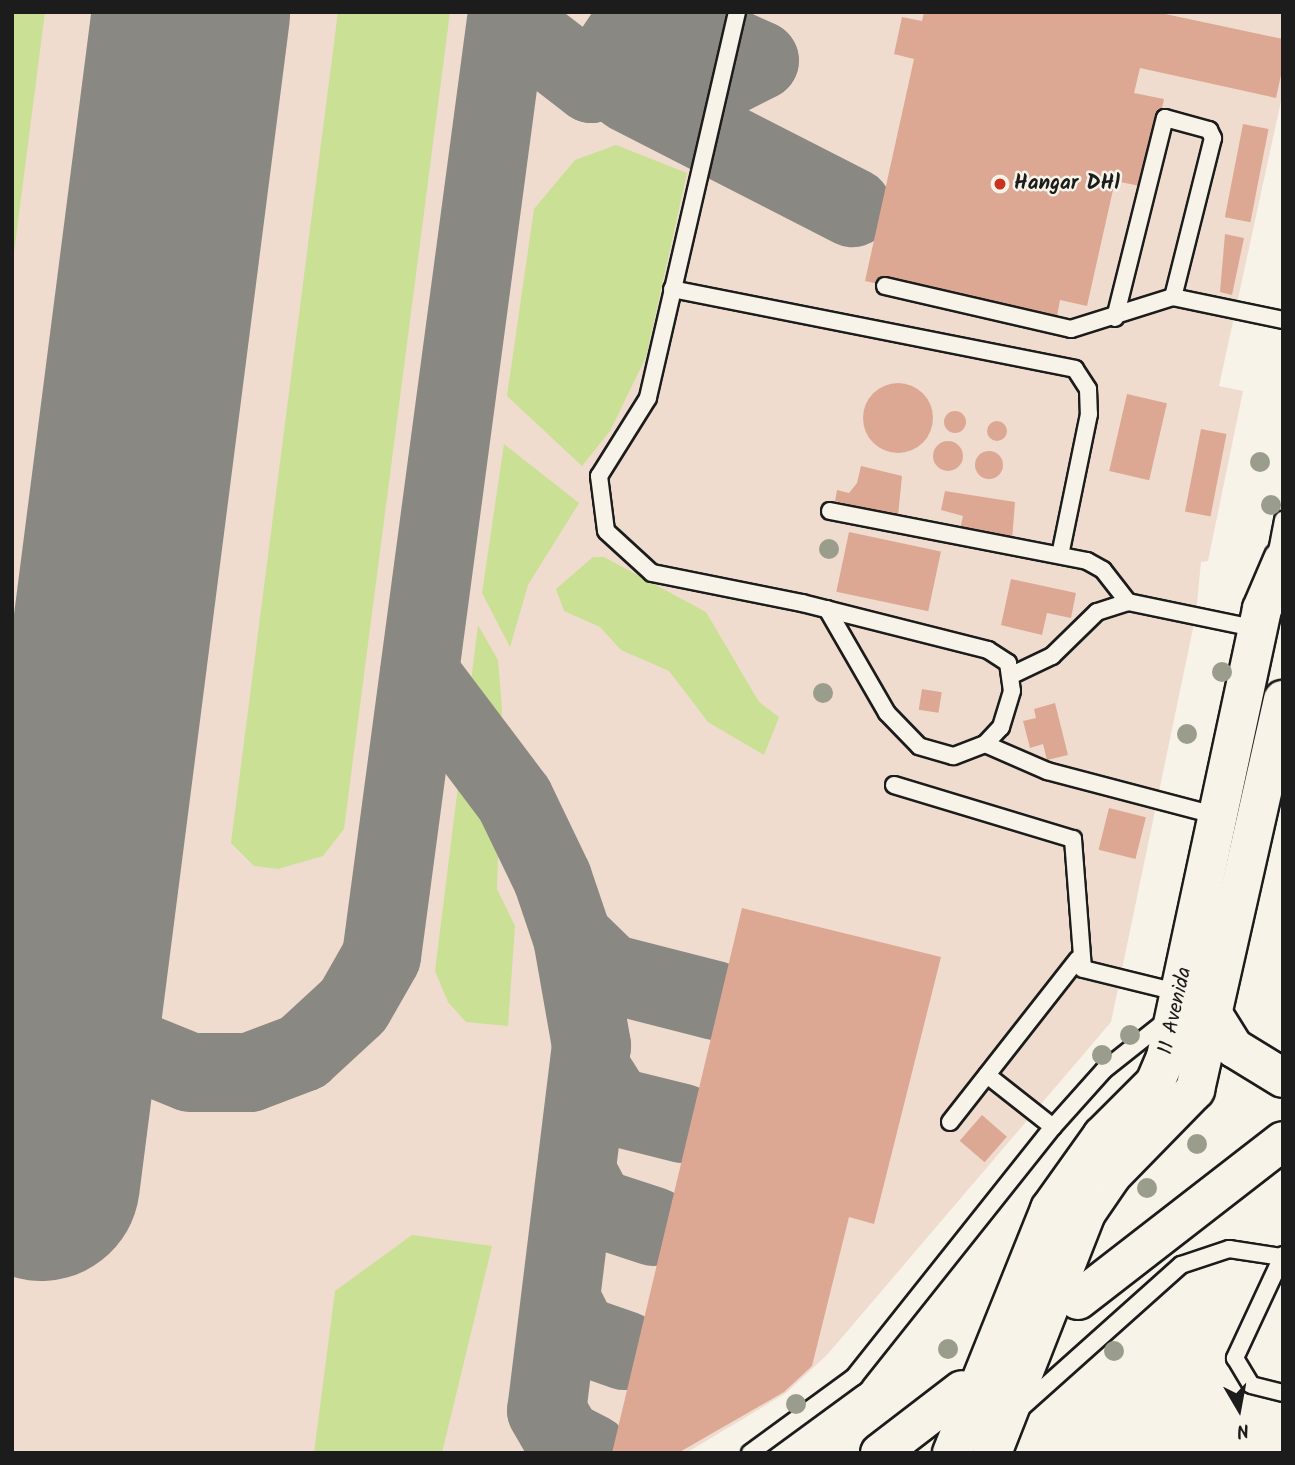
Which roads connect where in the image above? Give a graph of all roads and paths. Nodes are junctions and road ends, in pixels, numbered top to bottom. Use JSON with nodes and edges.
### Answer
{"nodes":[{"id":1,"x":737,"y":12,"type":"edge"},
{"id":2,"x":885,"y":286,"type":"dead end"},
{"id":3,"x":673,"y":289,"type":"junction"},
{"id":4,"x":1173,"y":297,"type":"junction"},
{"id":5,"x":1115,"y":318,"type":"junction"},
{"id":6,"x":1283,"y":320,"type":"edge"},
{"id":7,"x":830,"y":511,"type":"dead end"},
{"id":8,"x":1283,"y":520,"type":"edge"},
{"id":9,"x":1060,"y":555,"type":"junction"},
{"id":10,"x":1277,"y":568,"type":"edge"},
{"id":11,"x":1128,"y":602,"type":"junction"},
{"id":12,"x":827,"y":609,"type":"junction"},
{"id":13,"x":1258,"y":629,"type":"junction"},
{"id":14,"x":1010,"y":676,"type":"junction"},
{"id":15,"x":1283,"y":700,"type":"edge"},
{"id":16,"x":985,"y":744,"type":"junction"},
{"id":17,"x":894,"y":785,"type":"dead end"},
{"id":18,"x":1219,"y":816,"type":"junction"},
{"id":19,"x":1079,"y":959,"type":"junction"},
{"id":20,"x":1179,"y":1002,"type":"junction"},
{"id":21,"x":1214,"y":1016,"type":"junction"},
{"id":22,"x":987,"y":1074,"type":"junction"},
{"id":23,"x":1283,"y":1078,"type":"edge"},
{"id":24,"x":950,"y":1122,"type":"dead end"},
{"id":25,"x":1053,"y":1126,"type":"junction"},
{"id":26,"x":1283,"y":1141,"type":"edge"},
{"id":27,"x":1282,"y":1256,"type":"edge"},
{"id":28,"x":1078,"y":1300,"type":"dead end"},
{"id":29,"x":962,"y":1390,"type":"dead end"},
{"id":30,"x":1283,"y":1393,"type":"edge"},
{"id":31,"x":998,"y":1438,"type":"edge"},
{"id":32,"x":750,"y":1453,"type":"edge"},
{"id":33,"x":880,"y":1453,"type":"edge"},
{"id":34,"x":952,"y":1453,"type":"edge"}],
"edges":[{"from":1,"to":3,"type":"lane"},
{"from":2,"to":5,"type":"lane"},
{"from":3,"to":9,"type":"lane"},
{"from":3,"to":12,"type":"lane"},
{"from":4,"to":5,"type":"lane"},
{"from":4,"to":5,"type":"lane"},
{"from":4,"to":6,"type":"lane"},
{"from":7,"to":9,"type":"lane"},
{"from":8,"to":10,"type":"lane","name":"11 Avenida"},
{"from":9,"to":11,"type":"lane"},
{"from":10,"to":13,"type":"main road","name":"11 Avenida"},
{"from":11,"to":13,"type":"lane"},
{"from":11,"to":14,"type":"lane"},
{"from":12,"to":14,"type":"lane"},
{"from":12,"to":16,"type":"lane"},
{"from":13,"to":18,"type":"main road","name":"11 Avenida"},
{"from":14,"to":16,"type":"lane"},
{"from":15,"to":21,"type":"main road","name":"11 Avenida"},
{"from":16,"to":18,"type":"lane"},
{"from":17,"to":19,"type":"lane"},
{"from":18,"to":20,"type":"main road","name":"11 Avenida"},
{"from":19,"to":20,"type":"lane"},
{"from":19,"to":22,"type":"lane"},
{"from":20,"to":25,"type":"lane"},
{"from":20,"to":34,"type":"main road","name":"11 Avenida"},
{"from":21,"to":23,"type":"main road"},
{"from":21,"to":31,"type":"main road","name":"11 Avenida"},
{"from":22,"to":24,"type":"lane"},
{"from":22,"to":25,"type":"lane"},
{"from":25,"to":32,"type":"lane"},
{"from":26,"to":28,"type":"main road"},
{"from":27,"to":30,"type":"lane"},
{"from":27,"to":31,"type":"lane"},
{"from":29,"to":33,"type":"main road"}]}
